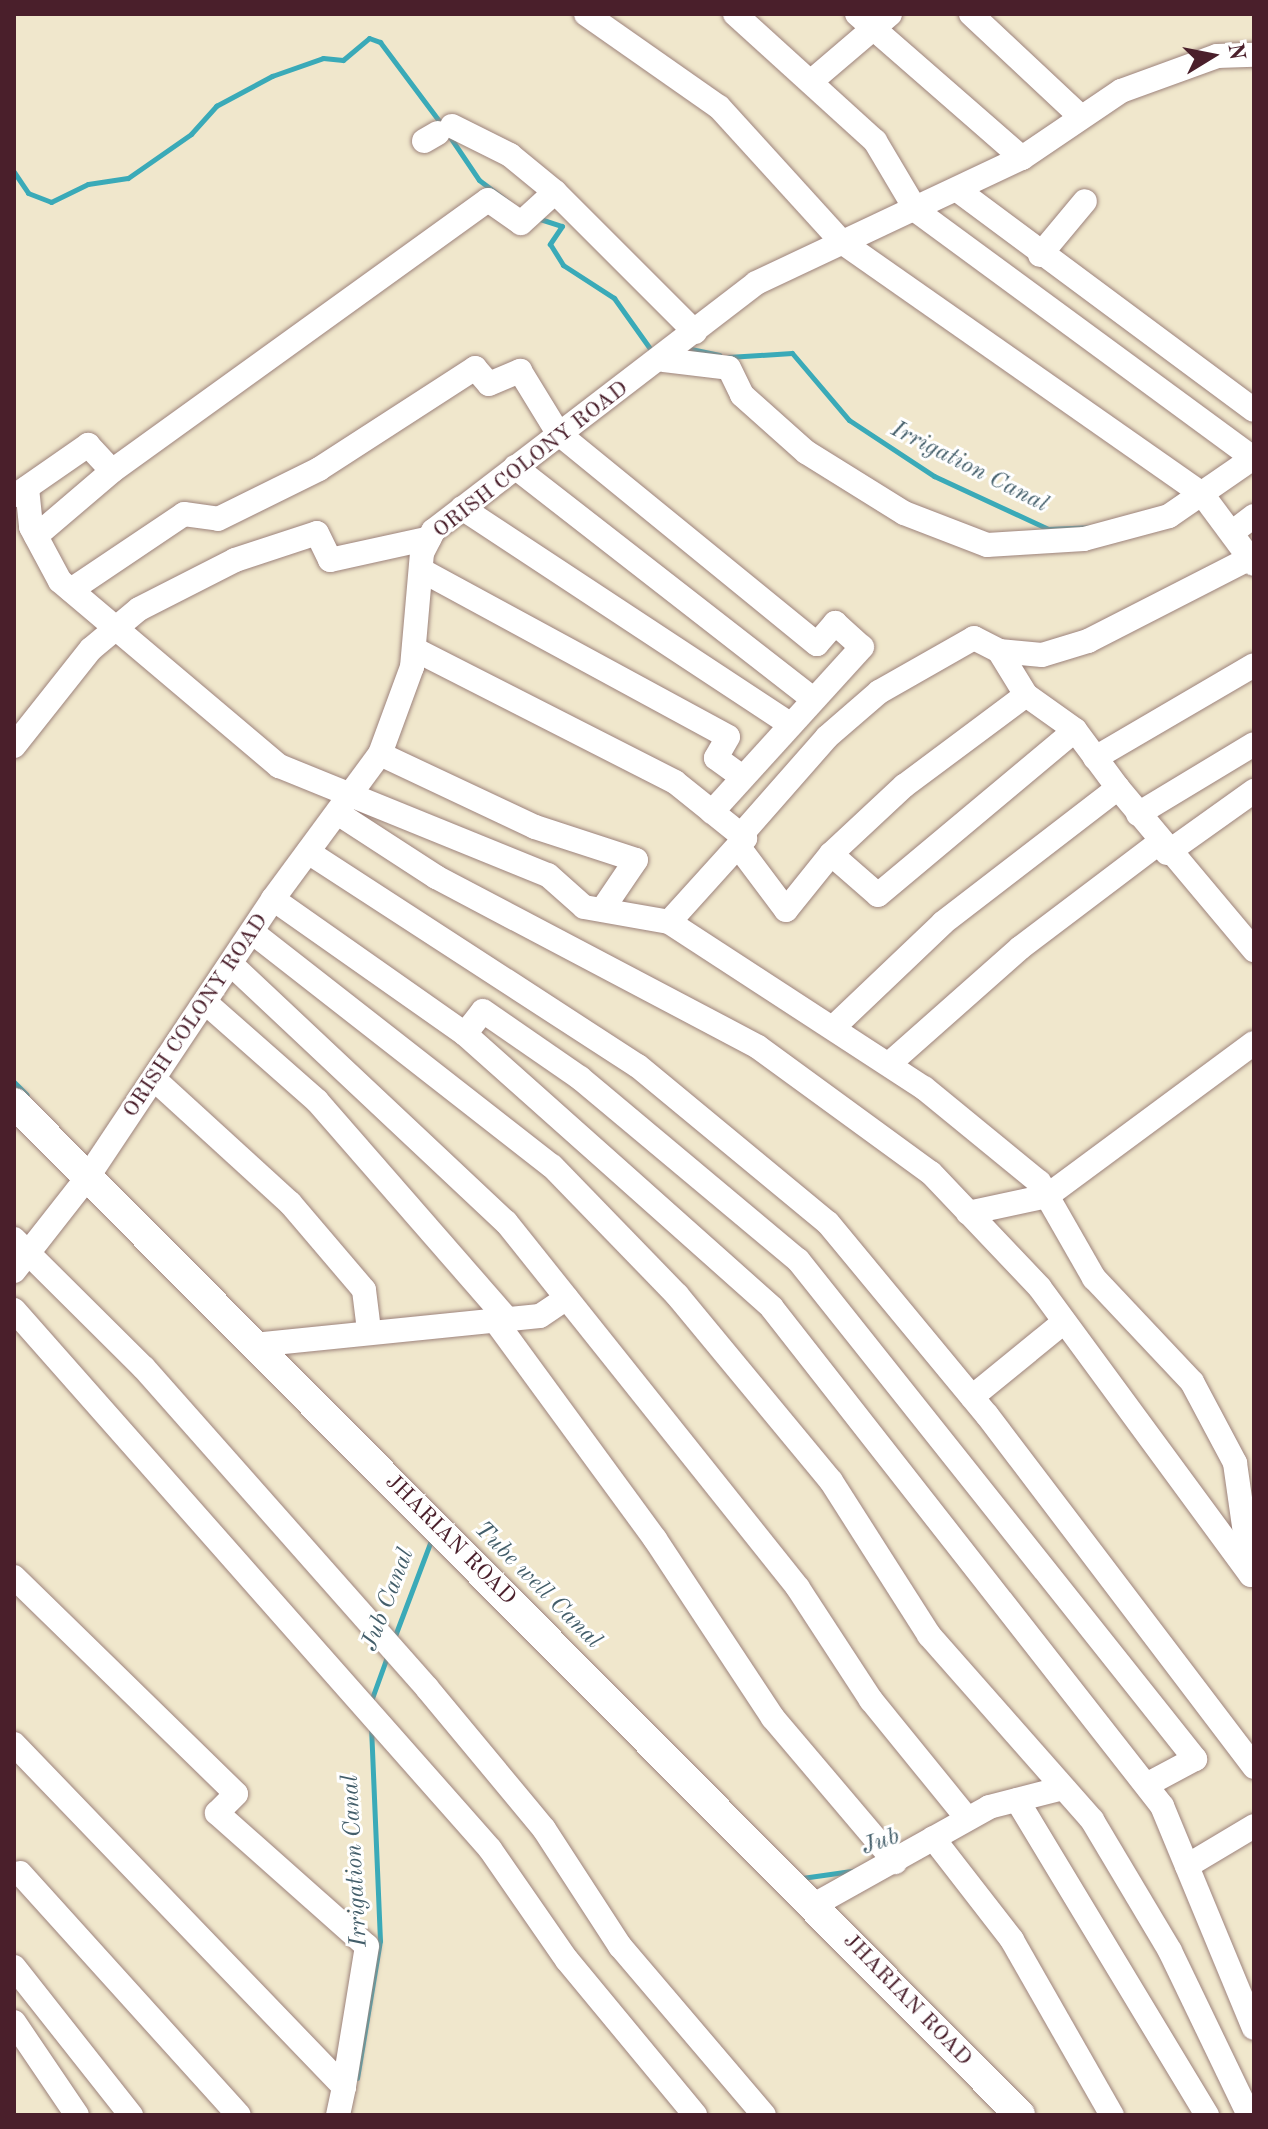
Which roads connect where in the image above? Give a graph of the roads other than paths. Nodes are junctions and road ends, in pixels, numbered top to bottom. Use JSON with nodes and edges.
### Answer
{"nodes":[{"id":1,"x":586,"y":14,"type":"edge"},
{"id":2,"x":735,"y":14,"type":"edge"},
{"id":3,"x":971,"y":14,"type":"edge"},
{"id":4,"x":874,"y":19,"type":"edge"},
{"id":5,"x":1254,"y":55,"type":"edge"},
{"id":6,"x":814,"y":79,"type":"junction"},
{"id":7,"x":1081,"y":117,"type":"junction"},
{"id":8,"x":438,"y":134,"type":"dead end"},
{"id":9,"x":1022,"y":158,"type":"junction"},
{"id":10,"x":959,"y":191,"type":"junction"},
{"id":11,"x":555,"y":192,"type":"junction"},
{"id":12,"x":1085,"y":201,"type":"dead end"},
{"id":13,"x":916,"y":210,"type":"junction"},
{"id":14,"x":842,"y":242,"type":"junction"},
{"id":15,"x":1040,"y":255,"type":"junction"},
{"id":16,"x":692,"y":335,"type":"junction"},
{"id":17,"x":664,"y":360,"type":"junction"},
{"id":18,"x":1254,"y":410,"type":"edge"},
{"id":19,"x":558,"y":433,"type":"junction"},
{"id":20,"x":515,"y":467,"type":"junction"},
{"id":21,"x":112,"y":471,"type":"junction"},
{"id":22,"x":20,"y":492,"type":"edge"},
{"id":23,"x":1207,"y":499,"type":"junction"},
{"id":24,"x":462,"y":508,"type":"junction"},
{"id":25,"x":1254,"y":516,"type":"edge"},
{"id":26,"x":1234,"y":531,"type":"junction"},
{"id":27,"x":36,"y":536,"type":"junction"},
{"id":28,"x":430,"y":538,"type":"junction"},
{"id":29,"x":1252,"y":561,"type":"edge"},
{"id":30,"x":421,"y":570,"type":"junction"},
{"id":31,"x":71,"y":590,"type":"junction"},
{"id":32,"x":117,"y":627,"type":"junction"},
{"id":33,"x":414,"y":649,"type":"junction"},
{"id":34,"x":999,"y":651,"type":"junction"},
{"id":35,"x":1254,"y":665,"type":"edge"},
{"id":36,"x":1026,"y":695,"type":"junction"},
{"id":37,"x":812,"y":698,"type":"junction"},
{"id":38,"x":790,"y":724,"type":"junction"},
{"id":39,"x":1075,"y":730,"type":"junction"},
{"id":40,"x":1254,"y":744,"type":"edge"},
{"id":41,"x":14,"y":746,"type":"edge"},
{"id":42,"x":380,"y":754,"type":"junction"},
{"id":43,"x":1095,"y":758,"type":"junction"},
{"id":44,"x":742,"y":777,"type":"junction"},
{"id":45,"x":1118,"y":788,"type":"junction"},
{"id":46,"x":1254,"y":791,"type":"edge"},
{"id":47,"x":345,"y":806,"type":"junction"},
{"id":48,"x":712,"y":812,"type":"junction"},
{"id":49,"x":1138,"y":814,"type":"junction"},
{"id":50,"x":740,"y":840,"type":"junction"},
{"id":51,"x":1163,"y":848,"type":"junction"},
{"id":52,"x":308,"y":852,"type":"junction"},
{"id":53,"x":831,"y":854,"type":"junction"},
{"id":54,"x":273,"y":899,"type":"junction"},
{"id":55,"x":602,"y":910,"type":"junction"},
{"id":56,"x":669,"y":922,"type":"junction"},
{"id":57,"x":252,"y":932,"type":"junction"},
{"id":58,"x":1254,"y":950,"type":"edge"},
{"id":59,"x":232,"y":965,"type":"junction"},
{"id":60,"x":206,"y":1003,"type":"junction"},
{"id":61,"x":835,"y":1026,"type":"junction"},
{"id":62,"x":465,"y":1034,"type":"junction"},
{"id":63,"x":1254,"y":1043,"type":"edge"},
{"id":64,"x":889,"y":1064,"type":"junction"},
{"id":65,"x":154,"y":1079,"type":"junction"},
{"id":66,"x":14,"y":1103,"type":"edge"},
{"id":67,"x":87,"y":1178,"type":"junction"},
{"id":68,"x":1047,"y":1196,"type":"junction"},
{"id":69,"x":968,"y":1213,"type":"junction"},
{"id":70,"x":19,"y":1254,"type":"edge"},
{"id":71,"x":567,"y":1298,"type":"junction"},
{"id":72,"x":14,"y":1310,"type":"edge"},
{"id":73,"x":500,"y":1319,"type":"junction"},
{"id":74,"x":1064,"y":1322,"type":"junction"},
{"id":75,"x":369,"y":1330,"type":"junction"},
{"id":76,"x":254,"y":1345,"type":"junction"},
{"id":77,"x":972,"y":1397,"type":"junction"},
{"id":78,"x":1253,"y":1576,"type":"edge"},
{"id":79,"x":14,"y":1577,"type":"edge"},
{"id":80,"x":14,"y":1744,"type":"edge"},
{"id":81,"x":1254,"y":1767,"type":"edge"},
{"id":82,"x":1146,"y":1785,"type":"junction"},
{"id":83,"x":1063,"y":1788,"type":"junction"},
{"id":84,"x":1017,"y":1800,"type":"junction"},
{"id":85,"x":967,"y":1818,"type":"junction"},
{"id":86,"x":1254,"y":1826,"type":"edge"},
{"id":87,"x":933,"y":1838,"type":"junction"},
{"id":88,"x":895,"y":1862,"type":"junction"},
{"id":89,"x":1187,"y":1866,"type":"junction"},
{"id":90,"x":20,"y":1873,"type":"dead end"},
{"id":91,"x":814,"y":1905,"type":"junction"},
{"id":92,"x":14,"y":1967,"type":"edge"},
{"id":93,"x":14,"y":2022,"type":"edge"},
{"id":94,"x":1254,"y":2028,"type":"edge"},
{"id":95,"x":344,"y":2087,"type":"junction"},
{"id":96,"x":77,"y":2115,"type":"edge"},
{"id":97,"x":131,"y":2115,"type":"edge"},
{"id":98,"x":239,"y":2115,"type":"edge"},
{"id":99,"x":338,"y":2115,"type":"edge"},
{"id":100,"x":695,"y":2115,"type":"edge"},
{"id":101,"x":764,"y":2115,"type":"edge"},
{"id":102,"x":1020,"y":2115,"type":"edge"},
{"id":103,"x":1112,"y":2115,"type":"edge"},
{"id":104,"x":1207,"y":2115,"type":"edge"},
{"id":105,"x":1249,"y":2115,"type":"edge"}],
"edges":[{"from":1,"to":14,"type":"street"},
{"from":2,"to":6,"type":"street"},
{"from":3,"to":7,"type":"street"},
{"from":4,"to":6,"type":"street"},
{"from":4,"to":9,"type":"street"},
{"from":5,"to":7,"type":"street","name":"ORISH COLONY ROAD"},
{"from":6,"to":13,"type":"street"},
{"from":7,"to":9,"type":"street","name":"ORISH COLONY ROAD"},
{"from":8,"to":11,"type":"street"},
{"from":9,"to":10,"type":"street","name":"ORISH COLONY ROAD"},
{"from":10,"to":13,"type":"street","name":"ORISH COLONY ROAD"},
{"from":10,"to":15,"type":"street"},
{"from":11,"to":16,"type":"street"},
{"from":11,"to":21,"type":"street"},
{"from":12,"to":15,"type":"street"},
{"from":13,"to":14,"type":"street","name":"ORISH COLONY ROAD"},
{"from":13,"to":23,"type":"street"},
{"from":14,"to":16,"type":"street","name":"ORISH COLONY ROAD"},
{"from":14,"to":23,"type":"street"},
{"from":15,"to":18,"type":"street"},
{"from":16,"to":17,"type":"street","name":"ORISH COLONY ROAD"},
{"from":17,"to":19,"type":"street","name":"ORISH COLONY ROAD"},
{"from":17,"to":23,"type":"street"},
{"from":19,"to":20,"type":"street","name":"ORISH COLONY ROAD"},
{"from":19,"to":31,"type":"street"},
{"from":19,"to":37,"type":"street"},
{"from":20,"to":24,"type":"street","name":"ORISH COLONY ROAD"},
{"from":20,"to":37,"type":"street"},
{"from":21,"to":22,"type":"street"},
{"from":21,"to":27,"type":"street"},
{"from":22,"to":27,"type":"street"},
{"from":23,"to":26,"type":"street"},
{"from":24,"to":28,"type":"street","name":"ORISH COLONY ROAD"},
{"from":24,"to":38,"type":"street"},
{"from":25,"to":26,"type":"street"},
{"from":26,"to":29,"type":"street"},
{"from":27,"to":31,"type":"street"},
{"from":28,"to":30,"type":"street","name":"ORISH COLONY ROAD"},
{"from":28,"to":32,"type":"street"},
{"from":29,"to":34,"type":"street"},
{"from":30,"to":33,"type":"street","name":"ORISH COLONY ROAD"},
{"from":30,"to":44,"type":"street"},
{"from":31,"to":32,"type":"street"},
{"from":32,"to":41,"type":"street"},
{"from":32,"to":47,"type":"street"},
{"from":33,"to":42,"type":"street","name":"ORISH COLONY ROAD"},
{"from":33,"to":48,"type":"street"},
{"from":34,"to":36,"type":"street"},
{"from":34,"to":50,"type":"street"},
{"from":35,"to":43,"type":"street"},
{"from":36,"to":39,"type":"street"},
{"from":36,"to":53,"type":"street"},
{"from":37,"to":38,"type":"street"},
{"from":38,"to":44,"type":"street"},
{"from":39,"to":43,"type":"street"},
{"from":39,"to":53,"type":"street"},
{"from":40,"to":49,"type":"street"},
{"from":42,"to":47,"type":"street","name":"ORISH COLONY ROAD"},
{"from":42,"to":55,"type":"street"},
{"from":43,"to":45,"type":"street"},
{"from":44,"to":48,"type":"street"},
{"from":45,"to":49,"type":"street"},
{"from":45,"to":61,"type":"street"},
{"from":46,"to":51,"type":"street"},
{"from":47,"to":52,"type":"street","name":"ORISH COLONY ROAD"},
{"from":47,"to":55,"type":"street"},
{"from":47,"to":69,"type":"street"},
{"from":48,"to":50,"type":"street"},
{"from":49,"to":51,"type":"street"},
{"from":50,"to":53,"type":"street"},
{"from":50,"to":56,"type":"street"},
{"from":51,"to":58,"type":"street"},
{"from":51,"to":64,"type":"street"},
{"from":52,"to":54,"type":"street","name":"ORISH COLONY ROAD"},
{"from":52,"to":77,"type":"street"},
{"from":54,"to":57,"type":"street","name":"ORISH COLONY ROAD"},
{"from":54,"to":62,"type":"street"},
{"from":55,"to":56,"type":"street"},
{"from":56,"to":61,"type":"street"},
{"from":57,"to":59,"type":"street","name":"ORISH COLONY ROAD"},
{"from":57,"to":83,"type":"street"},
{"from":59,"to":60,"type":"street","name":"ORISH COLONY ROAD"},
{"from":59,"to":71,"type":"street"},
{"from":60,"to":65,"type":"street","name":"ORISH COLONY ROAD"},
{"from":60,"to":73,"type":"street"},
{"from":61,"to":64,"type":"street"},
{"from":62,"to":82,"type":"street"},
{"from":62,"to":82,"type":"street"},
{"from":63,"to":68,"type":"street"},
{"from":64,"to":68,"type":"street"},
{"from":65,"to":67,"type":"street","name":"ORISH COLONY ROAD"},
{"from":65,"to":75,"type":"street"},
{"from":66,"to":67,"type":"main road","name":"JHARIAN ROAD"},
{"from":67,"to":70,"type":"street","name":"ORISH COLONY ROAD"},
{"from":67,"to":76,"type":"main road","name":"JHARIAN ROAD"},
{"from":68,"to":69,"type":"street"},
{"from":68,"to":78,"type":"street"},
{"from":69,"to":74,"type":"street"},
{"from":70,"to":101,"type":"street"},
{"from":71,"to":73,"type":"street"},
{"from":71,"to":85,"type":"street"},
{"from":72,"to":100,"type":"street"},
{"from":73,"to":75,"type":"street"},
{"from":73,"to":88,"type":"street"},
{"from":74,"to":77,"type":"street"},
{"from":74,"to":78,"type":"street"},
{"from":75,"to":76,"type":"street"},
{"from":76,"to":91,"type":"main road","name":"JHARIAN ROAD"},
{"from":77,"to":81,"type":"street"},
{"from":79,"to":95,"type":"street"},
{"from":80,"to":95,"type":"street"},
{"from":82,"to":89,"type":"street"},
{"from":83,"to":84,"type":"street"},
{"from":83,"to":105,"type":"street"},
{"from":84,"to":85,"type":"street"},
{"from":84,"to":104,"type":"street"},
{"from":85,"to":87,"type":"street"},
{"from":86,"to":89,"type":"street"},
{"from":87,"to":88,"type":"street"},
{"from":87,"to":103,"type":"street"},
{"from":88,"to":91,"type":"street"},
{"from":89,"to":94,"type":"street"},
{"from":90,"to":98,"type":"street"},
{"from":91,"to":102,"type":"main road","name":"JHARIAN ROAD"},
{"from":92,"to":97,"type":"street"},
{"from":93,"to":96,"type":"street"},
{"from":95,"to":99,"type":"street"}]}
